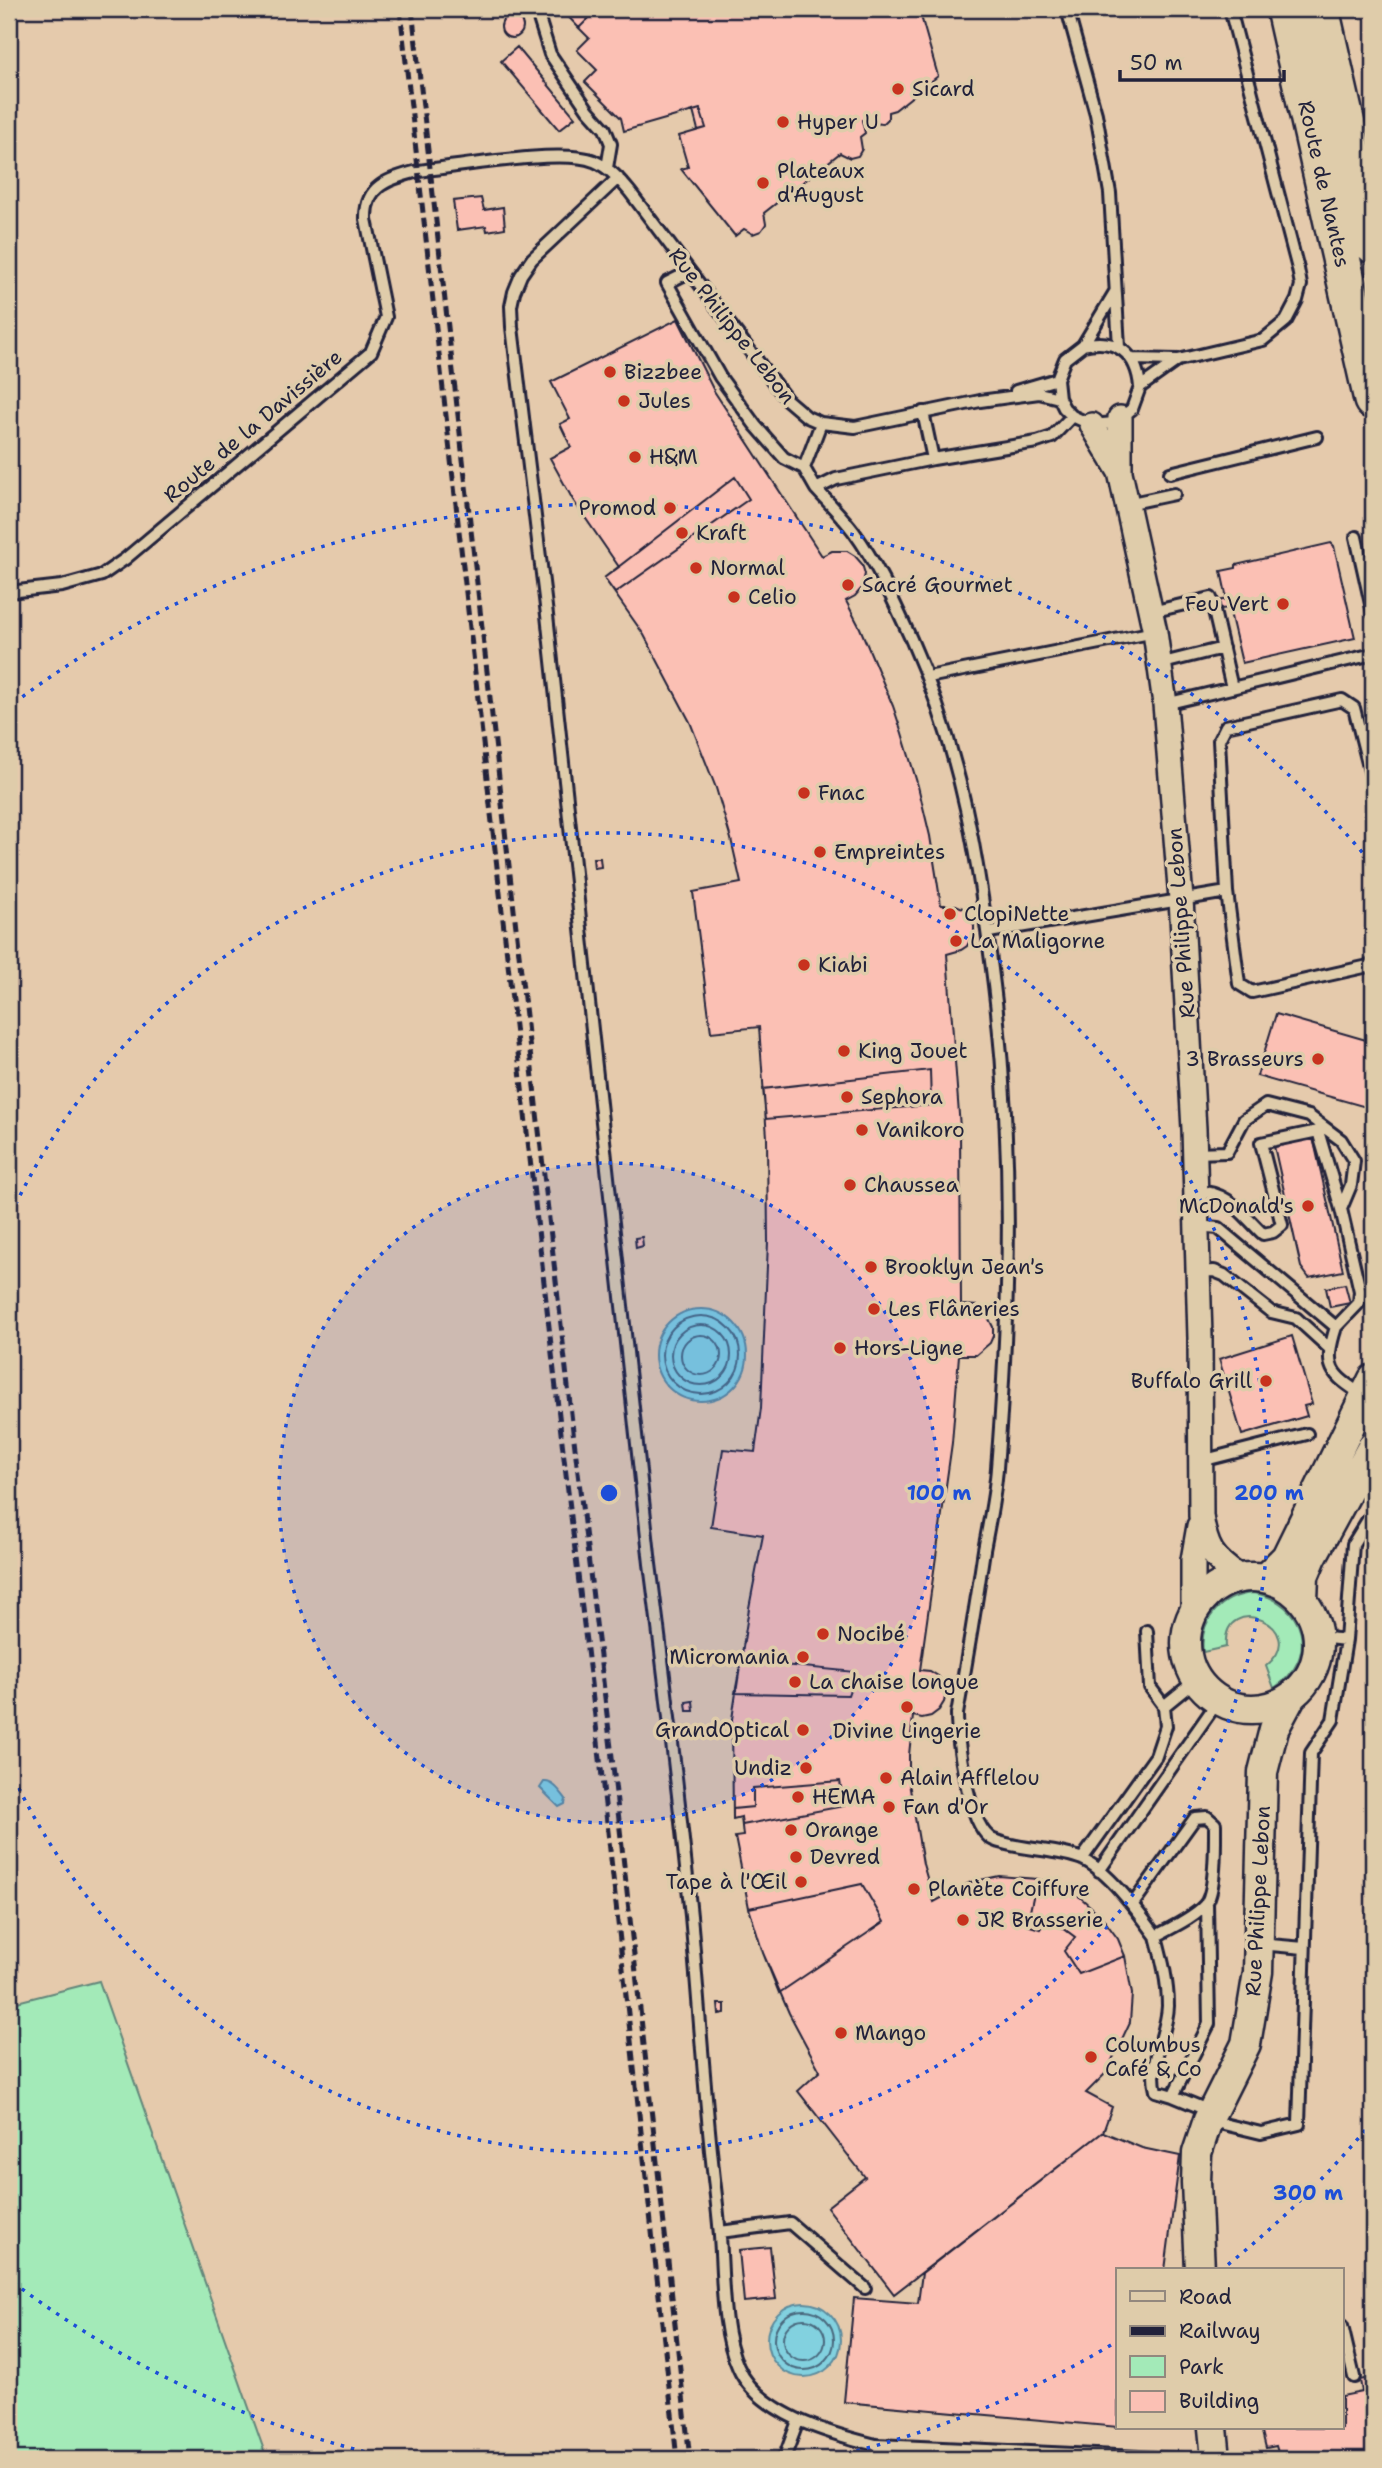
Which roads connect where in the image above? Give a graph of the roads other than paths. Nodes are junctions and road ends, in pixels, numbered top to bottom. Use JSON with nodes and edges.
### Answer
{"nodes":[{"id":1,"x":536,"y":9,"type":"edge"},
{"id":2,"x":1067,"y":9,"type":"edge"},
{"id":3,"x":1230,"y":9,"type":"edge"},
{"id":4,"x":1285,"y":9,"type":"edge"},
{"id":5,"x":1320,"y":9,"type":"edge"},
{"id":6,"x":607,"y":168,"type":"junction"},
{"id":7,"x":618,"y":178,"type":"junction"},
{"id":8,"x":373,"y":190,"type":"joint"},
{"id":9,"x":1373,"y":244,"type":"edge"},
{"id":10,"x":689,"y":272,"type":"junction"},
{"id":11,"x":1115,"y":292,"type":"junction"},
{"id":12,"x":1083,"y":345,"type":"junction"},
{"id":13,"x":1119,"y":347,"type":"junction"},
{"id":14,"x":1132,"y":359,"type":"junction"},
{"id":15,"x":1178,"y":360,"type":"junction"},
{"id":16,"x":1057,"y":379,"type":"junction"},
{"id":17,"x":1140,"y":387,"type":"junction"},
{"id":18,"x":1059,"y":398,"type":"junction"},
{"id":19,"x":1373,"y":400,"type":"edge"},
{"id":20,"x":980,"y":401,"type":"junction"},
{"id":21,"x":923,"y":412,"type":"junction"},
{"id":22,"x":1099,"y":421,"type":"junction"},
{"id":23,"x":821,"y":422,"type":"junction"},
{"id":24,"x":1317,"y":437,"type":"dead end"},
{"id":25,"x":933,"y":459,"type":"junction"},
{"id":26,"x":804,"y":468,"type":"junction"},
{"id":27,"x":1170,"y":473,"type":"dead end"},
{"id":28,"x":816,"y":489,"type":"junction"},
{"id":29,"x":1174,"y":494,"type":"dead end"},
{"id":30,"x":1127,"y":504,"type":"junction"},
{"id":31,"x":1356,"y":537,"type":"dead end"},
{"id":32,"x":9,"y":592,"type":"edge"},
{"id":33,"x":1373,"y":613,"type":"edge"},
{"id":34,"x":1153,"y":622,"type":"junction"},
{"id":35,"x":1223,"y":648,"type":"junction"},
{"id":36,"x":1373,"y":654,"type":"edge"},
{"id":37,"x":1158,"y":664,"type":"junction"},
{"id":38,"x":928,"y":677,"type":"junction"},
{"id":39,"x":1233,"y":688,"type":"junction"},
{"id":40,"x":1165,"y":704,"type":"junction"},
{"id":41,"x":1373,"y":783,"type":"edge"},
{"id":42,"x":1227,"y":892,"type":"junction"},
{"id":43,"x":1181,"y":899,"type":"junction"},
{"id":44,"x":989,"y":932,"type":"junction"},
{"id":45,"x":1373,"y":965,"type":"edge"},
{"id":46,"x":1194,"y":1153,"type":"junction"},
{"id":47,"x":1195,"y":1191,"type":"junction"},
{"id":48,"x":1341,"y":1209,"type":"junction"},
{"id":49,"x":1197,"y":1226,"type":"junction"},
{"id":50,"x":1198,"y":1272,"type":"junction"},
{"id":51,"x":1336,"y":1327,"type":"junction"},
{"id":52,"x":1329,"y":1348,"type":"junction"},
{"id":53,"x":1369,"y":1388,"type":"edge"},
{"id":54,"x":1307,"y":1434,"type":"dead end"},
{"id":55,"x":1373,"y":1445,"type":"edge"},
{"id":56,"x":1200,"y":1461,"type":"junction"},
{"id":57,"x":1373,"y":1515,"type":"edge"},
{"id":58,"x":1201,"y":1516,"type":"junction"},
{"id":59,"x":1252,"y":1577,"type":"junction"},
{"id":60,"x":1303,"y":1600,"type":"junction"},
{"id":61,"x":1193,"y":1611,"type":"junction"},
{"id":62,"x":1147,"y":1631,"type":"dead end"},
{"id":63,"x":1332,"y":1639,"type":"junction"},
{"id":64,"x":1196,"y":1680,"type":"junction"},
{"id":65,"x":1291,"y":1697,"type":"junction"},
{"id":66,"x":1231,"y":1705,"type":"junction"},
{"id":67,"x":1164,"y":1706,"type":"junction"},
{"id":68,"x":1263,"y":1772,"type":"junction"},
{"id":69,"x":1082,"y":1859,"type":"junction"},
{"id":70,"x":1099,"y":1871,"type":"junction"},
{"id":71,"x":1207,"y":1902,"type":"junction"},
{"id":72,"x":1133,"y":1904,"type":"junction"},
{"id":73,"x":1156,"y":1936,"type":"junction"},
{"id":74,"x":1259,"y":1944,"type":"junction"},
{"id":75,"x":1304,"y":1948,"type":"junction"},
{"id":76,"x":1173,"y":2096,"type":"junction"},
{"id":77,"x":1210,"y":2116,"type":"junction"},
{"id":78,"x":720,"y":2232,"type":"junction"},
{"id":79,"x":1200,"y":2268,"type":"edge"},
{"id":80,"x":865,"y":2288,"type":"dead end"},
{"id":81,"x":1344,"y":2334,"type":"edge"},
{"id":82,"x":1354,"y":2377,"type":"dead end"},
{"id":83,"x":798,"y":2421,"type":"junction"},
{"id":84,"x":1213,"y":2430,"type":"edge"},
{"id":85,"x":980,"y":2455,"type":"edge"},
{"id":86,"x":781,"y":2459,"type":"edge"},
{"id":87,"x":1183,"y":2459,"type":"edge"},
{"id":88,"x":1216,"y":2459,"type":"edge"},
{"id":89,"x":1236,"y":2459,"type":"edge"},
{"id":90,"x":1258,"y":2459,"type":"edge"}],
"edges":[{"from":1,"to":6,"type":"lane"},
{"from":2,"to":11,"type":"lane"},
{"from":3,"to":15,"type":"lane"},
{"from":4,"to":19,"type":"highway","name":"Route de Nantes"},
{"from":5,"to":9,"type":"highway","name":"Route de Nantes"},
{"from":6,"to":7,"type":"lane","name":"Rue Philippe Lebon"},
{"from":6,"to":8,"type":"lane","name":"Rue Philippe Lebon"},
{"from":7,"to":10,"type":"lane","name":"Rue Philippe Lebon"},
{"from":7,"to":78,"type":"lane"},
{"from":8,"to":32,"type":"lane","name":"Route de la Davissière"},
{"from":10,"to":23,"type":"lane","name":"Rue Philippe Lebon"},
{"from":10,"to":26,"type":"lane"},
{"from":11,"to":12,"type":"lane"},
{"from":11,"to":13,"type":"lane"},
{"from":12,"to":13,"type":"lane"},
{"from":12,"to":16,"type":"lane"},
{"from":13,"to":14,"type":"lane"},
{"from":14,"to":15,"type":"lane"},
{"from":14,"to":17,"type":"lane"},
{"from":15,"to":17,"type":"lane"},
{"from":16,"to":18,"type":"lane"},
{"from":16,"to":20,"type":"lane"},
{"from":17,"to":22,"type":"lane"},
{"from":18,"to":20,"type":"lane","name":"Rue Philippe Lebon"},
{"from":18,"to":22,"type":"lane"},
{"from":20,"to":21,"type":"lane","name":"Rue Philippe Lebon"},
{"from":21,"to":23,"type":"lane","name":"Rue Philippe Lebon"},
{"from":21,"to":25,"type":"lane"},
{"from":22,"to":25,"type":"lane"},
{"from":22,"to":30,"type":"street","name":"Rue Philippe Lebon"},
{"from":23,"to":26,"type":"lane"},
{"from":24,"to":27,"type":"lane"},
{"from":25,"to":28,"type":"lane"},
{"from":26,"to":28,"type":"lane"},
{"from":28,"to":38,"type":"lane"},
{"from":29,"to":30,"type":"lane"},
{"from":30,"to":34,"type":"street","name":"Rue Philippe Lebon"},
{"from":31,"to":33,"type":"lane"},
{"from":34,"to":35,"type":"lane"},
{"from":34,"to":37,"type":"street","name":"Rue Philippe Lebon"},
{"from":34,"to":38,"type":"lane"},
{"from":35,"to":37,"type":"lane"},
{"from":35,"to":39,"type":"lane"},
{"from":36,"to":39,"type":"lane"},
{"from":37,"to":40,"type":"street","name":"Rue Philippe Lebon"},
{"from":38,"to":44,"type":"lane"},
{"from":39,"to":40,"type":"lane"},
{"from":40,"to":43,"type":"street","name":"Rue Philippe Lebon"},
{"from":41,"to":42,"type":"lane"},
{"from":42,"to":43,"type":"lane"},
{"from":42,"to":45,"type":"lane"},
{"from":43,"to":44,"type":"lane"},
{"from":43,"to":46,"type":"street","name":"Rue Philippe Lebon"},
{"from":44,"to":69,"type":"lane"},
{"from":46,"to":47,"type":"street","name":"Rue Philippe Lebon"},
{"from":46,"to":48,"type":"lane"},
{"from":47,"to":48,"type":"lane"},
{"from":47,"to":49,"type":"street","name":"Rue Philippe Lebon"},
{"from":48,"to":51,"type":"lane"},
{"from":49,"to":50,"type":"street","name":"Rue Philippe Lebon"},
{"from":49,"to":51,"type":"lane"},
{"from":50,"to":52,"type":"lane"},
{"from":50,"to":56,"type":"street","name":"Rue Philippe Lebon"},
{"from":51,"to":52,"type":"lane"},
{"from":52,"to":53,"type":"lane"},
{"from":53,"to":59,"type":"street"},
{"from":54,"to":56,"type":"lane"},
{"from":55,"to":60,"type":"street"},
{"from":56,"to":58,"type":"street","name":"Rue Philippe Lebon"},
{"from":57,"to":63,"type":"lane"},
{"from":58,"to":59,"type":"street","name":"Rue Philippe Lebon"},
{"from":58,"to":61,"type":"street","name":"Rue Philippe Lebon"},
{"from":59,"to":60,"type":"street"},
{"from":59,"to":61,"type":"street"},
{"from":60,"to":63,"type":"street"},
{"from":61,"to":64,"type":"street"},
{"from":62,"to":67,"type":"lane"},
{"from":63,"to":65,"type":"street"},
{"from":63,"to":75,"type":"lane"},
{"from":64,"to":66,"type":"street"},
{"from":64,"to":67,"type":"lane"},
{"from":65,"to":66,"type":"street"},
{"from":65,"to":68,"type":"street","name":"Rue Philippe Lebon"},
{"from":66,"to":68,"type":"street","name":"Rue Philippe Lebon"},
{"from":66,"to":70,"type":"lane"},
{"from":67,"to":69,"type":"lane"},
{"from":68,"to":74,"type":"street","name":"Rue Philippe Lebon"},
{"from":69,"to":70,"type":"lane"},
{"from":70,"to":72,"type":"lane"},
{"from":71,"to":72,"type":"lane"},
{"from":71,"to":73,"type":"lane"},
{"from":71,"to":76,"type":"lane"},
{"from":72,"to":73,"type":"lane"},
{"from":73,"to":76,"type":"lane"},
{"from":74,"to":75,"type":"lane"},
{"from":74,"to":77,"type":"street","name":"Rue Philippe Lebon"},
{"from":75,"to":77,"type":"lane"},
{"from":76,"to":77,"type":"lane"},
{"from":77,"to":79,"type":"street","name":"Rue Philippe Lebon"},
{"from":78,"to":80,"type":"lane"},
{"from":78,"to":83,"type":"lane"},
{"from":81,"to":82,"type":"lane"},
{"from":83,"to":85,"type":"lane"},
{"from":83,"to":86,"type":"lane"},
{"from":84,"to":88,"type":"street"},
{"from":85,"to":87,"type":"lane"},
{"from":89,"to":90,"type":"lane"}]}
